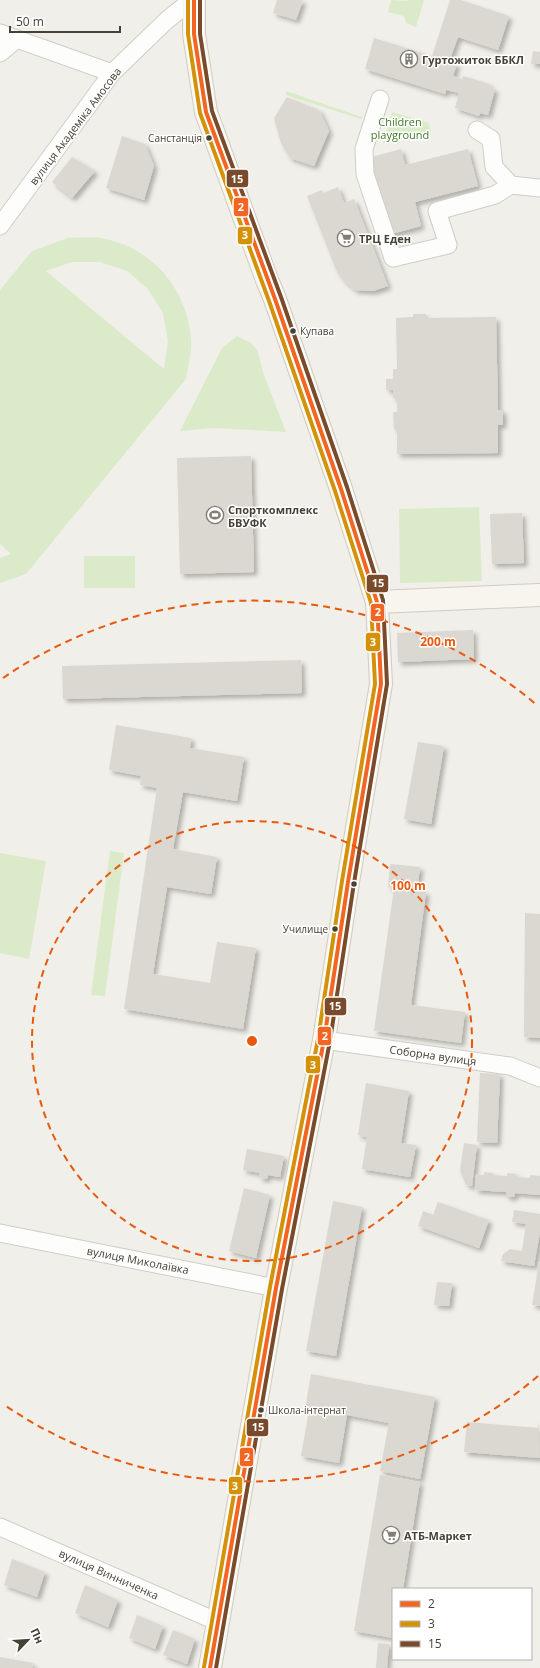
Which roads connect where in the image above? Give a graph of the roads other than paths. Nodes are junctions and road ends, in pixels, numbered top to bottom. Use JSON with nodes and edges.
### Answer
{"nodes":[{"id":1,"x":193,"y":0,"type":"edge"},
{"id":2,"x":0,"y":33,"type":"edge"},
{"id":3,"x":17,"y":39,"type":"junction"},
{"id":4,"x":0,"y":53,"type":"edge"},
{"id":5,"x":112,"y":73,"type":"junction"},
{"id":6,"x":380,"y":99,"type":"dead end"},
{"id":7,"x":477,"y":130,"type":"dead end"},
{"id":8,"x":511,"y":185,"type":"junction"},
{"id":9,"x":540,"y":188,"type":"edge"},
{"id":10,"x":0,"y":226,"type":"edge"},
{"id":11,"x":540,"y":595,"type":"edge"},
{"id":12,"x":377,"y":602,"type":"junction"},
{"id":13,"x":324,"y":1040,"type":"junction"},
{"id":14,"x":540,"y":1078,"type":"edge"},
{"id":15,"x":0,"y":1233,"type":"edge"},
{"id":16,"x":276,"y":1288,"type":"junction"},
{"id":17,"x":0,"y":1527,"type":"edge"},
{"id":18,"x":218,"y":1622,"type":"junction"},
{"id":19,"x":210,"y":1668,"type":"edge"}],
"edges":[{"from":1,"to":5,"type":"street","name":"вулиця Академіка Амосова"},
{"from":1,"to":12,"type":"street"},
{"from":2,"to":3,"type":"street"},
{"from":3,"to":4,"type":"street"},
{"from":3,"to":5,"type":"street"},
{"from":5,"to":10,"type":"street","name":"вулиця Академіка Амосова"},
{"from":6,"to":8,"type":"street"},
{"from":7,"to":8,"type":"street"},
{"from":8,"to":9,"type":"street"},
{"from":11,"to":12,"type":"street"},
{"from":12,"to":13,"type":"street"},
{"from":13,"to":14,"type":"street","name":"Соборна вулиця"},
{"from":13,"to":16,"type":"street"},
{"from":15,"to":16,"type":"street","name":"вулиця Миколаївка"},
{"from":16,"to":18,"type":"street"},
{"from":17,"to":18,"type":"street","name":"вулиця Винниченка"},
{"from":18,"to":19,"type":"street"}]}
